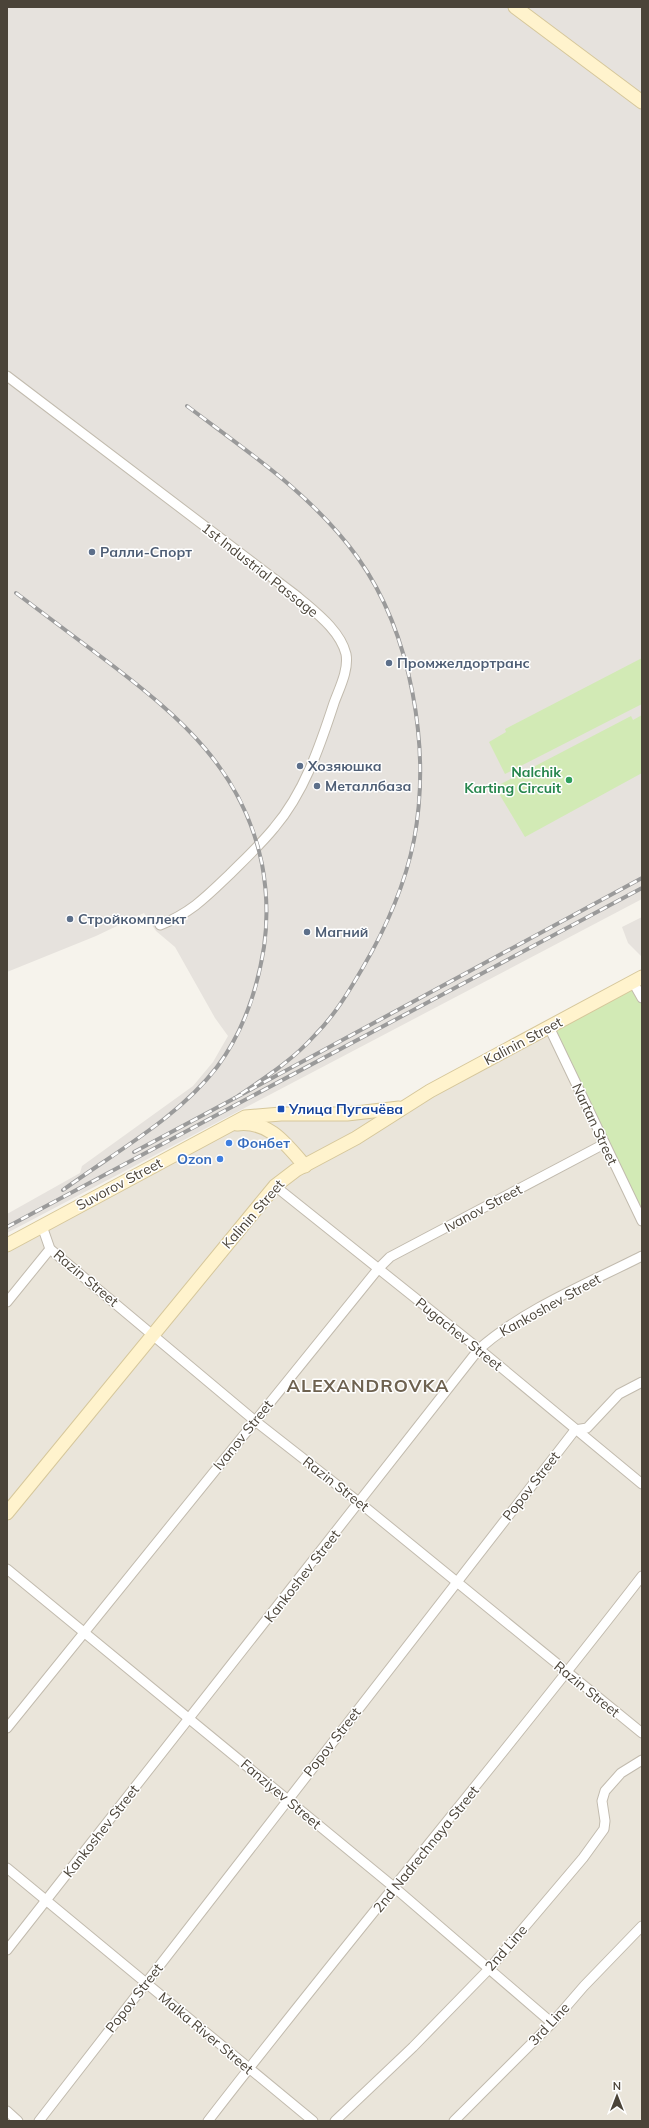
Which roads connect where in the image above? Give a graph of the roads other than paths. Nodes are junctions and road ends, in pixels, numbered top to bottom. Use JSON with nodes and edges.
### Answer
{"nodes":[{"id":1,"x":515,"y":7,"type":"edge"},
{"id":2,"x":642,"y":102,"type":"edge"},
{"id":3,"x":7,"y":376,"type":"edge"},
{"id":4,"x":160,"y":925,"type":"dead end"},
{"id":5,"x":638,"y":979,"type":"edge"},
{"id":6,"x":642,"y":998,"type":"edge"},
{"id":7,"x":549,"y":1027,"type":"junction"},
{"id":8,"x":403,"y":1108,"type":"junction"},
{"id":9,"x":231,"y":1124,"type":"junction"},
{"id":10,"x":604,"y":1144,"type":"junction"},
{"id":11,"x":305,"y":1166,"type":"junction"},
{"id":12,"x":275,"y":1186,"type":"junction"},
{"id":13,"x":642,"y":1221,"type":"edge"},
{"id":14,"x":42,"y":1226,"type":"junction"},
{"id":15,"x":7,"y":1245,"type":"edge"},
{"id":16,"x":50,"y":1249,"type":"junction"},
{"id":17,"x":642,"y":1256,"type":"edge"},
{"id":18,"x":378,"y":1269,"type":"junction"},
{"id":19,"x":7,"y":1302,"type":"edge"},
{"id":20,"x":153,"y":1334,"type":"junction"},
{"id":21,"x":479,"y":1349,"type":"junction"},
{"id":22,"x":642,"y":1382,"type":"edge"},
{"id":23,"x":254,"y":1420,"type":"junction"},
{"id":24,"x":575,"y":1430,"type":"junction"},
{"id":25,"x":642,"y":1484,"type":"edge"},
{"id":26,"x":360,"y":1503,"type":"junction"},
{"id":27,"x":7,"y":1513,"type":"edge"},
{"id":28,"x":7,"y":1569,"type":"edge"},
{"id":29,"x":642,"y":1576,"type":"edge"},
{"id":30,"x":456,"y":1582,"type":"junction"},
{"id":31,"x":85,"y":1632,"type":"junction"},
{"id":32,"x":567,"y":1673,"type":"junction"},
{"id":33,"x":190,"y":1719,"type":"junction"},
{"id":34,"x":7,"y":1728,"type":"edge"},
{"id":35,"x":642,"y":1733,"type":"edge"},
{"id":36,"x":642,"y":1760,"type":"edge"},
{"id":37,"x":287,"y":1800,"type":"junction"},
{"id":38,"x":7,"y":1868,"type":"edge"},
{"id":39,"x":395,"y":1888,"type":"junction"},
{"id":40,"x":46,"y":1900,"type":"junction"},
{"id":41,"x":642,"y":1926,"type":"edge"},
{"id":42,"x":7,"y":1950,"type":"edge"},
{"id":43,"x":489,"y":1969,"type":"junction"},
{"id":44,"x":147,"y":1982,"type":"junction"},
{"id":45,"x":552,"y":2022,"type":"junction"},
{"id":46,"x":249,"y":2069,"type":"junction"},
{"id":47,"x":7,"y":2111,"type":"edge"},
{"id":48,"x":18,"y":2121,"type":"edge"},
{"id":49,"x":39,"y":2121,"type":"edge"},
{"id":50,"x":208,"y":2121,"type":"edge"},
{"id":51,"x":313,"y":2121,"type":"edge"},
{"id":52,"x":335,"y":2121,"type":"edge"},
{"id":53,"x":454,"y":2121,"type":"edge"}],
"edges":[{"from":1,"to":2,"type":"main road"},
{"from":3,"to":4,"type":"street","name":"1st Industrial Passage"},
{"from":5,"to":6,"type":"street"},
{"from":5,"to":7,"type":"main road","name":"Kalinin Street"},
{"from":7,"to":8,"type":"main road","name":"Kalinin Street"},
{"from":7,"to":10,"type":"street","name":"Nartan Street"},
{"from":8,"to":9,"type":"main road","name":"Suvorov Street"},
{"from":8,"to":11,"type":"main road","name":"Kalinin Street"},
{"from":9,"to":11,"type":"main road"},
{"from":9,"to":14,"type":"main road","name":"Suvorov Street"},
{"from":10,"to":13,"type":"street","name":"Nartan Street"},
{"from":10,"to":18,"type":"street","name":"Ivanov Street"},
{"from":11,"to":12,"type":"main road","name":"Kalinin Street"},
{"from":12,"to":18,"type":"street","name":"Pugachev Street"},
{"from":12,"to":20,"type":"main road","name":"Kalinin Street"},
{"from":14,"to":15,"type":"main road","name":"Suvorov Street"},
{"from":14,"to":16,"type":"street","name":"Razin Street"},
{"from":16,"to":19,"type":"street"},
{"from":16,"to":20,"type":"street","name":"Razin Street"},
{"from":17,"to":21,"type":"street","name":"Kankoshev Street"},
{"from":18,"to":21,"type":"street","name":"Pugachev Street"},
{"from":18,"to":23,"type":"street","name":"Ivanov Street"},
{"from":20,"to":23,"type":"street","name":"Razin Street"},
{"from":20,"to":27,"type":"main road","name":"Kalinin Street"},
{"from":21,"to":24,"type":"street","name":"Pugachev Street"},
{"from":21,"to":26,"type":"street","name":"Kankoshev Street"},
{"from":22,"to":24,"type":"street","name":"Popov Street"},
{"from":23,"to":26,"type":"street","name":"Razin Street"},
{"from":23,"to":31,"type":"street","name":"Ivanov Street"},
{"from":24,"to":25,"type":"street","name":"Pugachev Street"},
{"from":24,"to":30,"type":"street","name":"Popov Street"},
{"from":26,"to":30,"type":"street","name":"Razin Street"},
{"from":26,"to":33,"type":"street","name":"Kankoshev Street"},
{"from":28,"to":31,"type":"street","name":"Fanziyev Street"},
{"from":29,"to":32,"type":"street","name":"2nd Nadrechnaya Street"},
{"from":30,"to":32,"type":"street","name":"Razin Street"},
{"from":30,"to":37,"type":"street","name":"Popov Street"},
{"from":31,"to":33,"type":"street","name":"Fanziyev Street"},
{"from":31,"to":34,"type":"street","name":"Ivanov Street"},
{"from":32,"to":35,"type":"street","name":"Razin Street"},
{"from":32,"to":39,"type":"street","name":"2nd Nadrechnaya Street"},
{"from":33,"to":37,"type":"street","name":"Fanziyev Street"},
{"from":33,"to":40,"type":"street","name":"Kankoshev Street"},
{"from":36,"to":43,"type":"street","name":"2nd Line"},
{"from":37,"to":39,"type":"street","name":"Fanziyev Street"},
{"from":37,"to":44,"type":"street","name":"Popov Street"},
{"from":38,"to":40,"type":"street","name":"Malka River Street"},
{"from":39,"to":43,"type":"street","name":"Fanziyev Street"},
{"from":39,"to":46,"type":"street","name":"2nd Nadrechnaya Street"},
{"from":40,"to":42,"type":"street","name":"Kankoshev Street"},
{"from":40,"to":44,"type":"street","name":"Malka River Street"},
{"from":41,"to":45,"type":"street","name":"3rd Line"},
{"from":43,"to":45,"type":"street","name":"Fanziyev Street"},
{"from":43,"to":52,"type":"street","name":"2nd Line"},
{"from":44,"to":46,"type":"street","name":"Malka River Street"},
{"from":44,"to":49,"type":"street","name":"Popov Street"},
{"from":45,"to":53,"type":"street","name":"3rd Line"},
{"from":46,"to":50,"type":"street","name":"2nd Nadrechnaya Street"},
{"from":46,"to":51,"type":"street","name":"Malka River Street"},
{"from":47,"to":48,"type":"street"}]}
